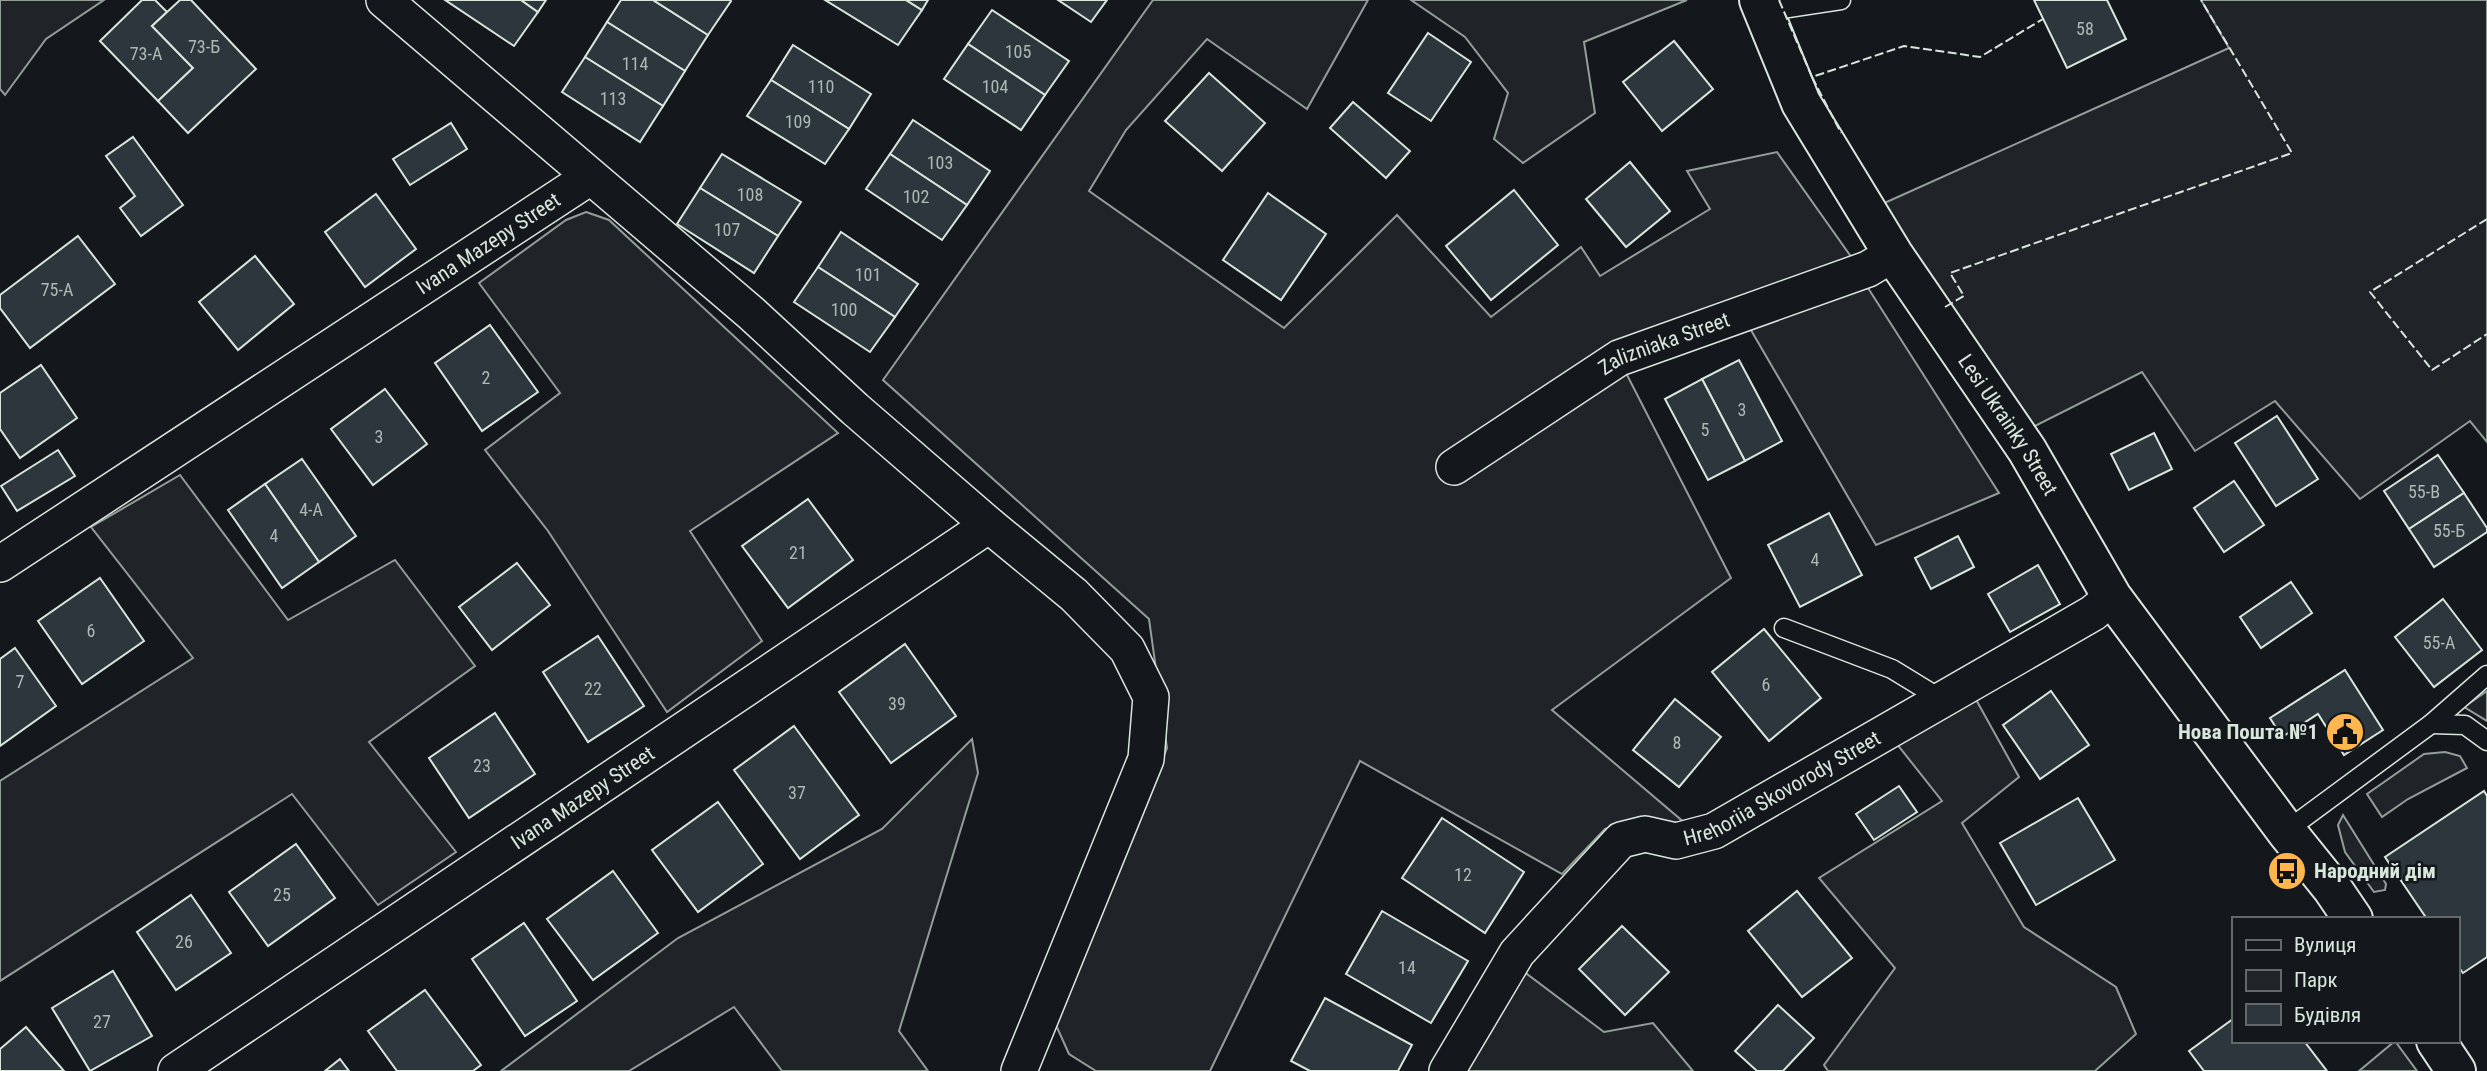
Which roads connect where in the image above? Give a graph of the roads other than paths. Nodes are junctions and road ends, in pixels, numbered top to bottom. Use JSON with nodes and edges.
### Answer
{"nodes":[{"id":1,"x":384,"y":0,"type":"edge"},
{"id":2,"x":1841,"y":0,"type":"edge"},
{"id":3,"x":1761,"y":6,"type":"edge"},
{"id":4,"x":590,"y":177,"type":"junction"},
{"id":5,"x":1893,"y":254,"type":"junction"},
{"id":6,"x":1454,"y":467,"type":"dead end"},
{"id":7,"x":989,"y":525,"type":"junction"},
{"id":8,"x":0,"y":564,"type":"edge"},
{"id":9,"x":2112,"y":597,"type":"junction"},
{"id":10,"x":1784,"y":628,"type":"dead end"},
{"id":11,"x":2487,"y":675,"type":"edge"},
{"id":12,"x":1941,"y":699,"type":"junction"},
{"id":13,"x":2431,"y":724,"type":"junction"},
{"id":14,"x":2487,"y":741,"type":"edge"},
{"id":15,"x":2286,"y":831,"type":"junction"},
{"id":16,"x":2352,"y":917,"type":"edge"},
{"id":17,"x":2437,"y":1043,"type":"edge"},
{"id":18,"x":1026,"y":1069,"type":"edge"},
{"id":19,"x":176,"y":1071,"type":"edge"},
{"id":20,"x":1447,"y":1071,"type":"edge"},
{"id":21,"x":2456,"y":1071,"type":"edge"}],
"edges":[{"from":1,"to":4,"type":"street"},
{"from":2,"to":3,"type":"lane"},
{"from":3,"to":5,"type":"main road","name":"Lesi Ukrainky Street"},
{"from":4,"to":7,"type":"street"},
{"from":4,"to":8,"type":"street","name":"Ivana Mazepy Street"},
{"from":5,"to":6,"type":"street","name":"Zalizniaka Street"},
{"from":5,"to":9,"type":"main road","name":"Lesi Ukrainky Street"},
{"from":7,"to":18,"type":"street"},
{"from":7,"to":19,"type":"street","name":"Ivana Mazepy Street"},
{"from":9,"to":12,"type":"street","name":"Hrehoriia Skovorody Street"},
{"from":9,"to":15,"type":"main road","name":"Lesi Ukrainky Street"},
{"from":10,"to":12,"type":"lane"},
{"from":11,"to":13,"type":"lane"},
{"from":12,"to":20,"type":"street","name":"Hrehoriia Skovorody Street"},
{"from":13,"to":14,"type":"lane"},
{"from":13,"to":15,"type":"lane"},
{"from":15,"to":16,"type":"main road","name":"Lesi Ukrainky Street"},
{"from":17,"to":21,"type":"main road"}]}
